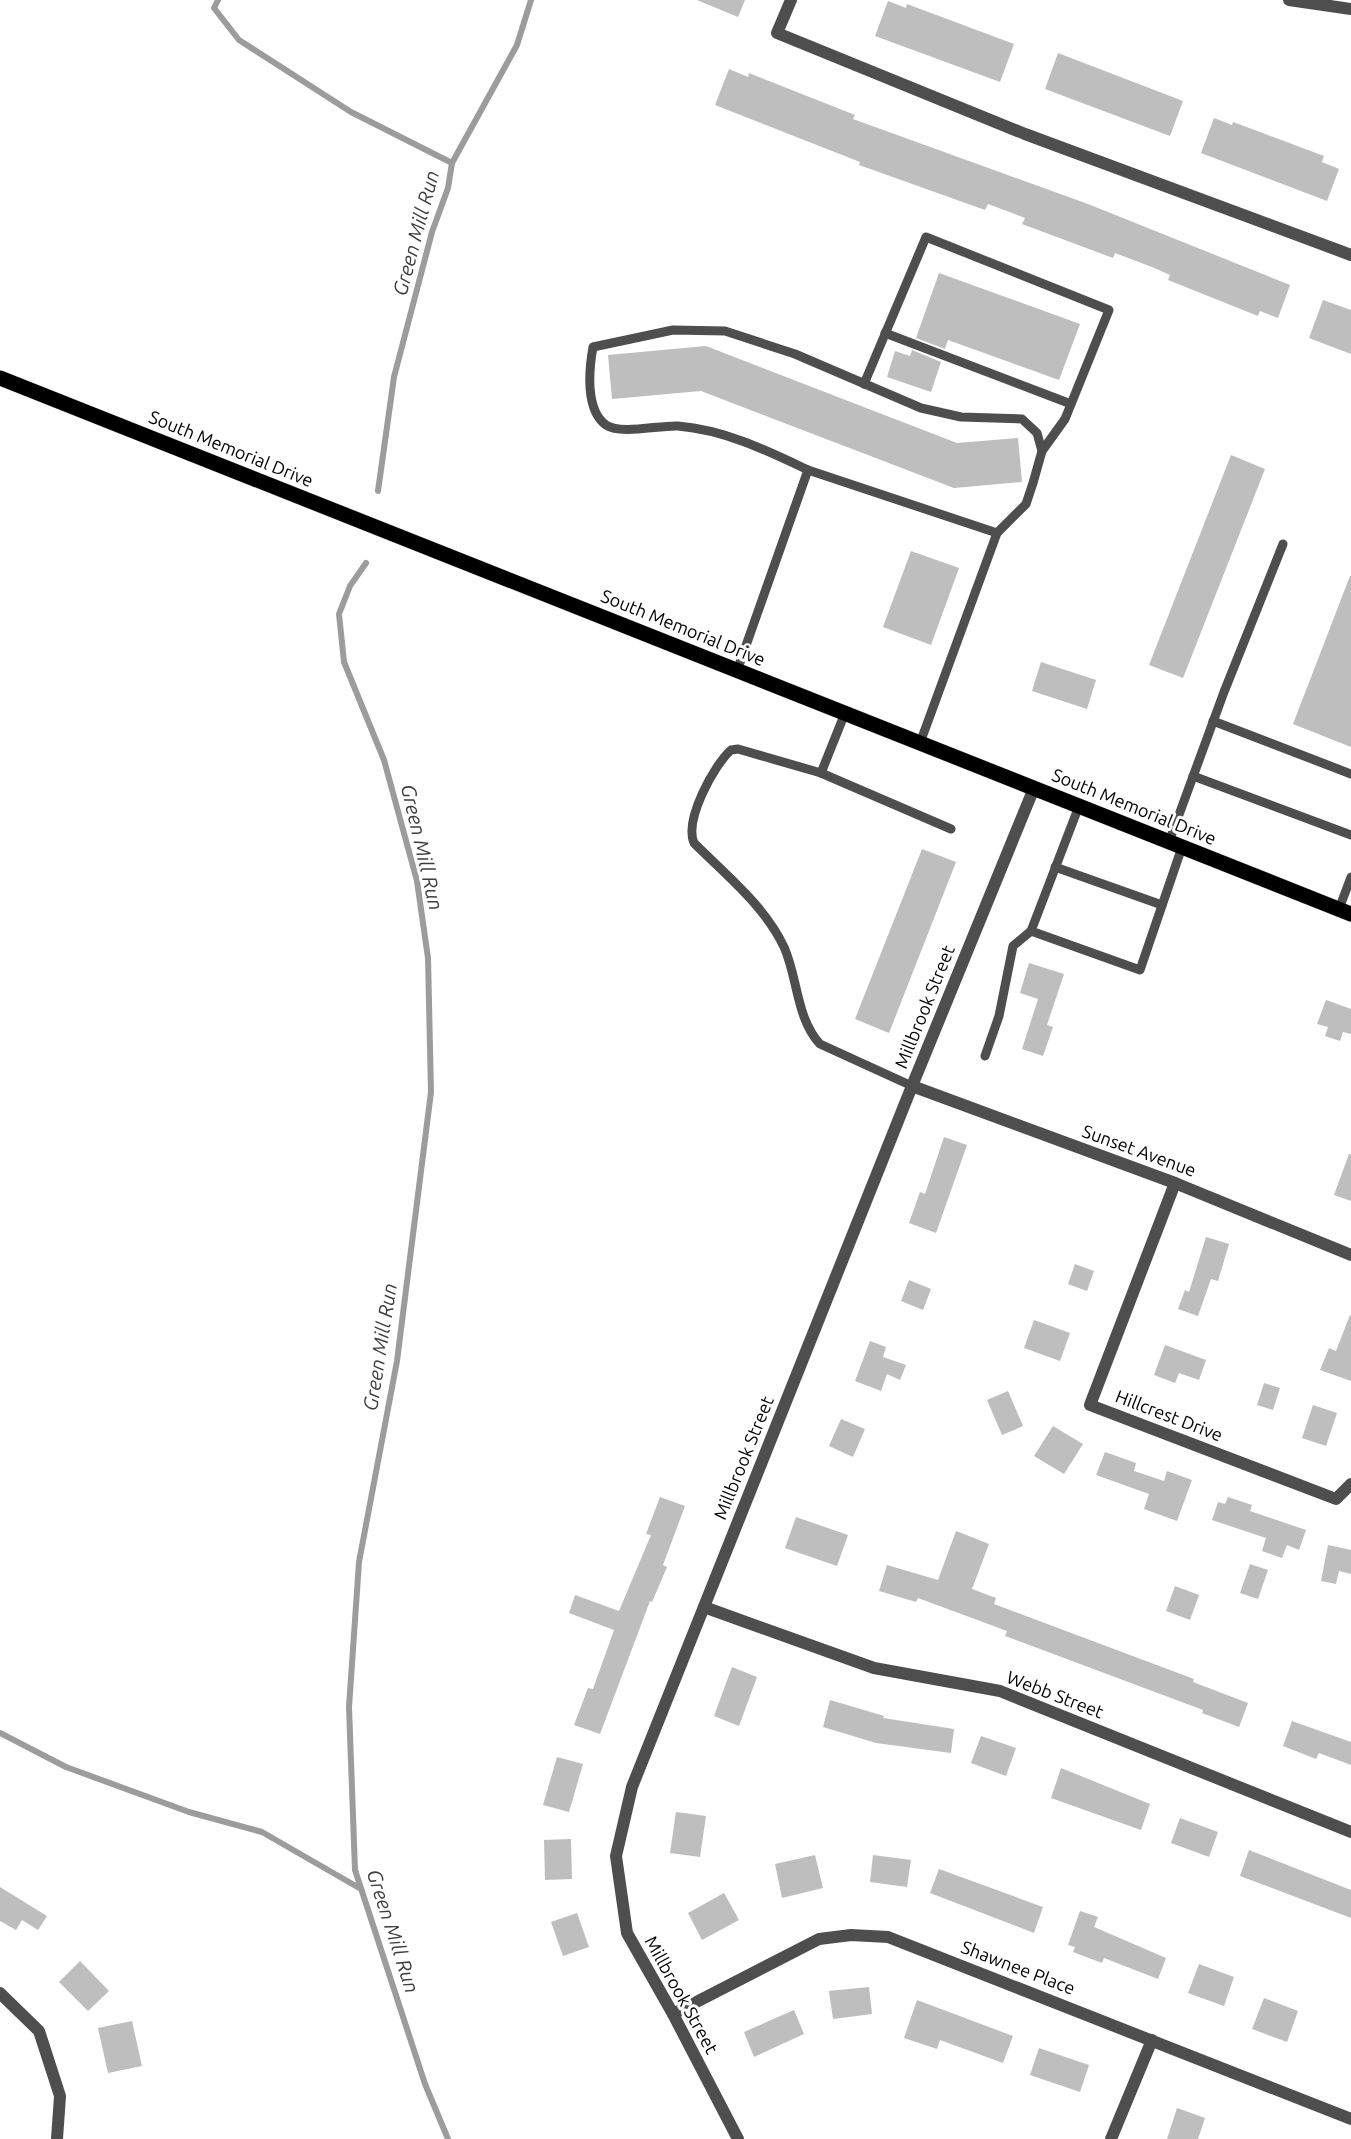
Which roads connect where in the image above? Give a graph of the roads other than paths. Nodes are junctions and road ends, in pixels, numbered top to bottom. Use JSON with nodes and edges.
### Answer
{"nodes":[{"id":1,"x":791,"y":0,"type":"edge"},
{"id":2,"x":1289,"y":0,"type":"edge"},
{"id":3,"x":1332,"y":3,"type":"edge"},
{"id":4,"x":1351,"y":9,"type":"edge"},
{"id":5,"x":1351,"y":255,"type":"edge"},
{"id":6,"x":885,"y":333,"type":"junction"},
{"id":7,"x":0,"y":378,"type":"edge"},
{"id":8,"x":864,"y":384,"type":"junction"},
{"id":9,"x":1071,"y":404,"type":"junction"},
{"id":10,"x":1041,"y":451,"type":"junction"},
{"id":11,"x":808,"y":470,"type":"junction"},
{"id":12,"x":997,"y":533,"type":"junction"},
{"id":13,"x":1282,"y":544,"type":"dead end"},
{"id":14,"x":737,"y":671,"type":"junction"},
{"id":15,"x":844,"y":713,"type":"junction"},
{"id":16,"x":1213,"y":721,"type":"junction"},
{"id":17,"x":920,"y":743,"type":"junction"},
{"id":18,"x":821,"y":773,"type":"junction"},
{"id":19,"x":1351,"y":774,"type":"edge"},
{"id":20,"x":1193,"y":777,"type":"junction"},
{"id":21,"x":1034,"y":788,"type":"junction"},
{"id":22,"x":1079,"y":806,"type":"junction"},
{"id":23,"x":951,"y":829,"type":"dead end"},
{"id":24,"x":1351,"y":835,"type":"edge"},
{"id":25,"x":1175,"y":845,"type":"junction"},
{"id":26,"x":1056,"y":867,"type":"junction"},
{"id":27,"x":1351,"y":877,"type":"edge"},
{"id":28,"x":1162,"y":906,"type":"junction"},
{"id":29,"x":1345,"y":912,"type":"edge"},
{"id":30,"x":1031,"y":930,"type":"junction"},
{"id":31,"x":985,"y":1056,"type":"dead end"},
{"id":32,"x":912,"y":1086,"type":"junction"},
{"id":33,"x":1174,"y":1183,"type":"junction"},
{"id":34,"x":1351,"y":1255,"type":"edge"},
{"id":35,"x":1351,"y":1484,"type":"edge"},
{"id":36,"x":704,"y":1607,"type":"junction"},
{"id":37,"x":1351,"y":1832,"type":"edge"},
{"id":38,"x":0,"y":1993,"type":"edge"},
{"id":39,"x":674,"y":2014,"type":"junction"},
{"id":40,"x":1152,"y":2040,"type":"junction"},
{"id":41,"x":1351,"y":2119,"type":"edge"},
{"id":42,"x":57,"y":2139,"type":"edge"},
{"id":43,"x":738,"y":2139,"type":"edge"},
{"id":44,"x":1111,"y":2139,"type":"edge"}],
"edges":[{"from":1,"to":5,"type":"street"},
{"from":2,"to":3,"type":"street"},
{"from":3,"to":4,"type":"street"},
{"from":6,"to":8,"type":"lane"},
{"from":6,"to":9,"type":"lane"},
{"from":6,"to":9,"type":"lane"},
{"from":7,"to":14,"type":"main road","name":"South Memorial Drive"},
{"from":8,"to":10,"type":"lane"},
{"from":8,"to":11,"type":"lane"},
{"from":9,"to":10,"type":"lane"},
{"from":10,"to":12,"type":"lane"},
{"from":11,"to":12,"type":"lane"},
{"from":11,"to":14,"type":"lane"},
{"from":12,"to":17,"type":"lane"},
{"from":13,"to":16,"type":"lane"},
{"from":14,"to":15,"type":"main road","name":"South Memorial Drive"},
{"from":15,"to":17,"type":"main road","name":"South Memorial Drive"},
{"from":15,"to":18,"type":"lane"},
{"from":16,"to":19,"type":"lane"},
{"from":16,"to":20,"type":"lane"},
{"from":17,"to":21,"type":"main road","name":"South Memorial Drive"},
{"from":18,"to":23,"type":"lane"},
{"from":18,"to":32,"type":"lane"},
{"from":20,"to":24,"type":"lane"},
{"from":20,"to":25,"type":"lane"},
{"from":21,"to":22,"type":"main road","name":"South Memorial Drive"},
{"from":21,"to":32,"type":"street","name":"Millbrook Street"},
{"from":22,"to":25,"type":"main road","name":"South Memorial Drive"},
{"from":22,"to":26,"type":"lane"},
{"from":25,"to":28,"type":"lane"},
{"from":25,"to":29,"type":"main road","name":"South Memorial Drive"},
{"from":26,"to":28,"type":"lane"},
{"from":26,"to":30,"type":"lane"},
{"from":27,"to":29,"type":"lane"},
{"from":28,"to":30,"type":"lane"},
{"from":30,"to":31,"type":"lane"},
{"from":32,"to":33,"type":"street","name":"Sunset Avenue"},
{"from":32,"to":36,"type":"street","name":"Millbrook Street"},
{"from":33,"to":34,"type":"street","name":"Sunset Avenue"},
{"from":33,"to":35,"type":"street","name":"Hillcrest Drive"},
{"from":36,"to":37,"type":"street","name":"Webb Street"},
{"from":36,"to":39,"type":"street","name":"Millbrook Street"},
{"from":38,"to":42,"type":"street"},
{"from":39,"to":40,"type":"street","name":"Shawnee Place"},
{"from":39,"to":43,"type":"street","name":"Millbrook Street"},
{"from":40,"to":41,"type":"street","name":"Shawnee Place"},
{"from":40,"to":44,"type":"street"}]}
